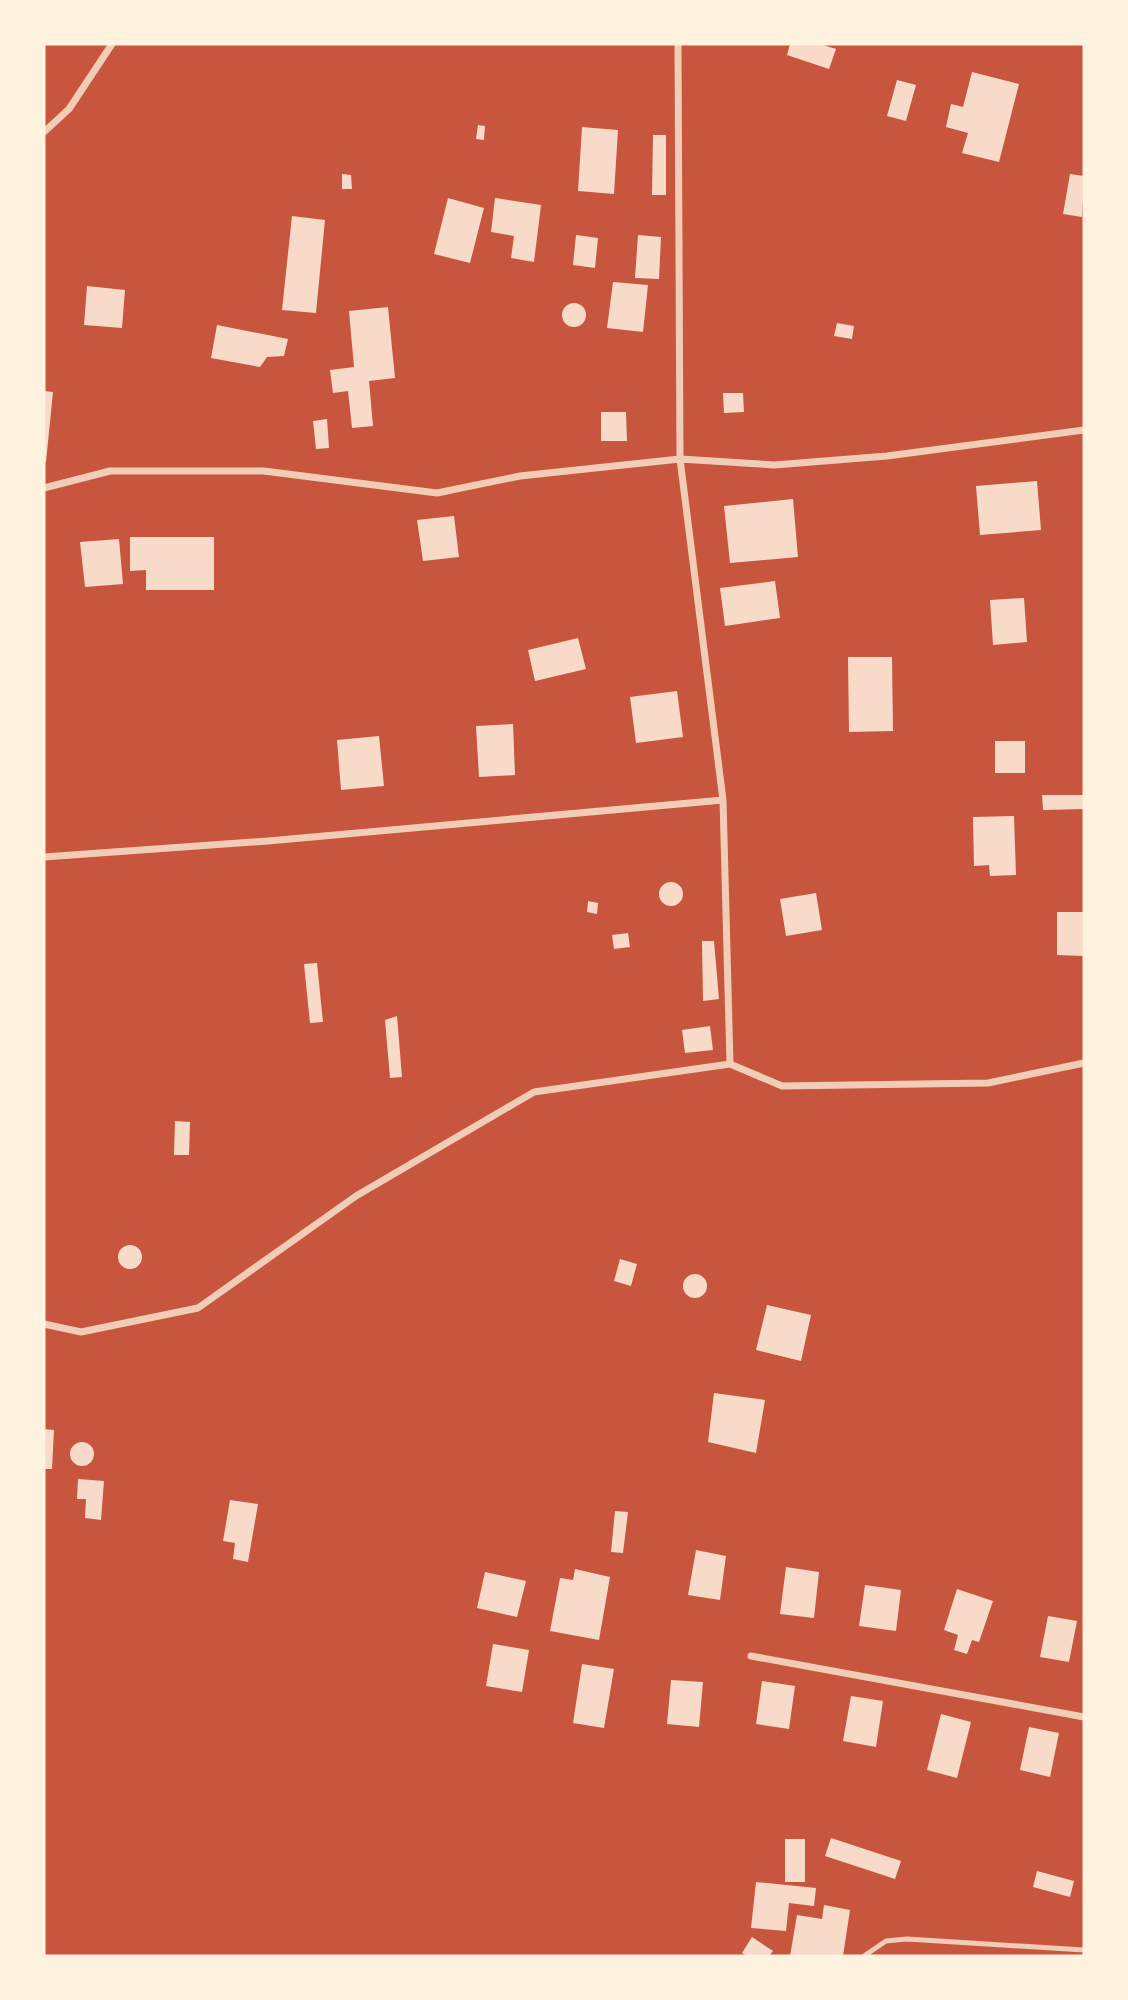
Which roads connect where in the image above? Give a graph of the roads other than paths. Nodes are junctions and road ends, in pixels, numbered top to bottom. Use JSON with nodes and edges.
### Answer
{"nodes":[{"id":1,"x":112,"y":44,"type":"edge"},
{"id":2,"x":678,"y":44,"type":"edge"},
{"id":3,"x":44,"y":132,"type":"edge"},
{"id":4,"x":1084,"y":430,"type":"edge"},
{"id":5,"x":680,"y":459,"type":"junction"},
{"id":6,"x":44,"y":488,"type":"edge"},
{"id":7,"x":723,"y":800,"type":"junction"},
{"id":8,"x":44,"y":857,"type":"edge"},
{"id":9,"x":1084,"y":1063,"type":"edge"},
{"id":10,"x":730,"y":1065,"type":"junction"},
{"id":11,"x":44,"y":1324,"type":"edge"},
{"id":12,"x":751,"y":1656,"type":"dead end"},
{"id":13,"x":1084,"y":1717,"type":"edge"},
{"id":14,"x":1084,"y":1950,"type":"edge"},
{"id":15,"x":864,"y":1956,"type":"edge"}],
"edges":[{"from":1,"to":3,"type":"street"},
{"from":2,"to":5,"type":"street"},
{"from":4,"to":5,"type":"street"},
{"from":5,"to":6,"type":"street"},
{"from":5,"to":7,"type":"street"},
{"from":7,"to":8,"type":"street"},
{"from":7,"to":10,"type":"street"},
{"from":9,"to":10,"type":"street"},
{"from":10,"to":11,"type":"street"},
{"from":12,"to":13,"type":"street"},
{"from":14,"to":15,"type":"lane"}]}
